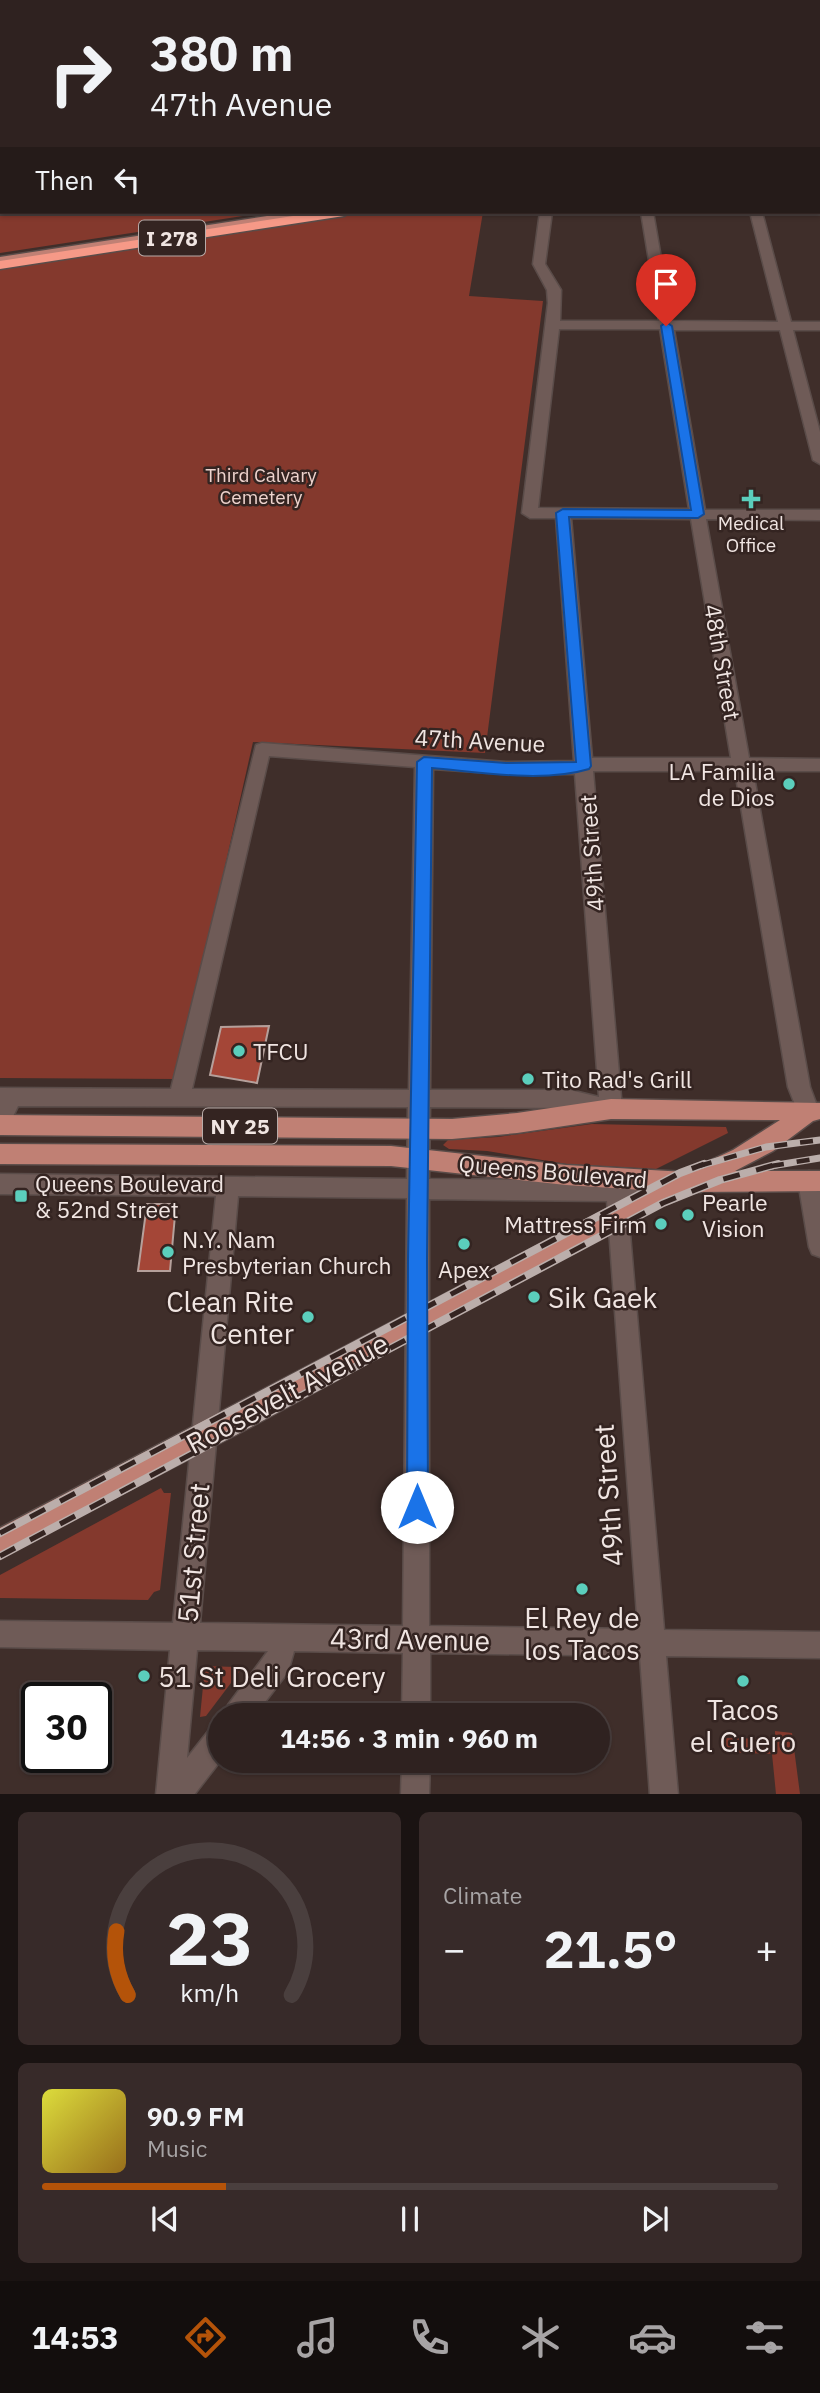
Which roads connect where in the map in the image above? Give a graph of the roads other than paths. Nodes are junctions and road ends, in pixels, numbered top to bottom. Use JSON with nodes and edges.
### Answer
{"nodes":[{"id":1,"x":273,"y":214,"type":"edge"},
{"id":2,"x":305,"y":214,"type":"edge"},
{"id":3,"x":330,"y":214,"type":"edge"},
{"id":4,"x":546,"y":214,"type":"edge"},
{"id":5,"x":648,"y":214,"type":"edge"},
{"id":6,"x":757,"y":214,"type":"edge"},
{"id":7,"x":0,"y":261,"type":"edge"},
{"id":8,"x":552,"y":325,"type":"junction"},
{"id":9,"x":666,"y":326,"type":"junction"},
{"id":10,"x":786,"y":326,"type":"junction"},
{"id":11,"x":820,"y":326,"type":"edge"},
{"id":12,"x":820,"y":460,"type":"edge"},
{"id":13,"x":563,"y":513,"type":"junction"},
{"id":14,"x":698,"y":514,"type":"junction"},
{"id":15,"x":820,"y":515,"type":"edge"},
{"id":16,"x":424,"y":762,"type":"junction"},
{"id":17,"x":742,"y":764,"type":"junction"},
{"id":18,"x":820,"y":765,"type":"edge"},
{"id":19,"x":584,"y":766,"type":"junction"},
{"id":20,"x":6,"y":1097,"type":"edge"},
{"id":21,"x":179,"y":1098,"type":"junction"},
{"id":22,"x":420,"y":1099,"type":"junction"},
{"id":23,"x":611,"y":1109,"type":"junction"},
{"id":24,"x":816,"y":1109,"type":"edge"},
{"id":25,"x":0,"y":1123,"type":"edge"},
{"id":26,"x":420,"y":1128,"type":"junction"},
{"id":27,"x":0,"y":1154,"type":"edge"},
{"id":28,"x":420,"y":1158,"type":"junction"},
{"id":29,"x":814,"y":1181,"type":"edge"},
{"id":30,"x":686,"y":1182,"type":"junction"},
{"id":31,"x":0,"y":1184,"type":"edge"},
{"id":32,"x":228,"y":1186,"type":"junction"},
{"id":33,"x":419,"y":1189,"type":"junction"},
{"id":34,"x":617,"y":1203,"type":"junction"},
{"id":35,"x":820,"y":1247,"type":"edge"},
{"id":36,"x":419,"y":1322,"type":"junction"},
{"id":37,"x":203,"y":1439,"type":"junction"},
{"id":38,"x":0,"y":1543,"type":"edge"},
{"id":39,"x":0,"y":1634,"type":"edge"},
{"id":40,"x":186,"y":1636,"type":"junction"},
{"id":41,"x":285,"y":1637,"type":"junction"},
{"id":42,"x":416,"y":1639,"type":"junction"},
{"id":43,"x":652,"y":1643,"type":"junction"},
{"id":44,"x":820,"y":1645,"type":"edge"},
{"id":45,"x":247,"y":1703,"type":"edge"},
{"id":46,"x":416,"y":1703,"type":"edge"},
{"id":47,"x":208,"y":1754,"type":"edge"},
{"id":48,"x":416,"y":1773,"type":"edge"},
{"id":49,"x":170,"y":1794,"type":"edge"},
{"id":50,"x":177,"y":1794,"type":"edge"},
{"id":51,"x":415,"y":1794,"type":"edge"},
{"id":52,"x":664,"y":1794,"type":"edge"}],
"edges":[{"from":1,"to":7,"type":"highway","number":"I 278"},
{"from":2,"to":7,"type":"main road"},
{"from":3,"to":7,"type":"highway","number":"I 278"},
{"from":4,"to":8,"type":"street"},
{"from":5,"to":9,"type":"street","name":"48th Street"},
{"from":6,"to":10,"type":"street"},
{"from":8,"to":9,"type":"street"},
{"from":8,"to":13,"type":"street"},
{"from":9,"to":10,"type":"street"},
{"from":9,"to":14,"type":"street","name":"48th Street"},
{"from":10,"to":11,"type":"street"},
{"from":10,"to":12,"type":"street"},
{"from":13,"to":14,"type":"street"},
{"from":13,"to":19,"type":"street","name":"49th Street"},
{"from":14,"to":15,"type":"street"},
{"from":14,"to":17,"type":"street","name":"48th Street"},
{"from":16,"to":19,"type":"street","name":"47th Avenue"},
{"from":16,"to":21,"type":"street","name":"47th Avenue"},
{"from":16,"to":22,"type":"street"},
{"from":17,"to":18,"type":"street","name":"47th Avenue"},
{"from":17,"to":19,"type":"street","name":"47th Avenue"},
{"from":17,"to":24,"type":"street","name":"48th Street"},
{"from":19,"to":23,"type":"street","name":"49th Street"},
{"from":20,"to":21,"type":"street","name":"Queens Boulevard"},
{"from":20,"to":25,"type":"street"},
{"from":21,"to":22,"type":"street","name":"Queens Boulevard"},
{"from":22,"to":23,"type":"street","name":"Queens Boulevard"},
{"from":22,"to":26,"type":"street"},
{"from":23,"to":24,"type":"main road","name":"Queens Boulevard","number":"NY 25"},
{"from":23,"to":26,"type":"main road","name":"Queens Boulevard","number":"NY 25"},
{"from":24,"to":30,"type":"main road","name":"Roosevelt Avenue"},
{"from":25,"to":26,"type":"main road","name":"Queens Boulevard","number":"NY 25"},
{"from":26,"to":28,"type":"street"},
{"from":27,"to":28,"type":"main road","name":"Queens Boulevard","number":"NY 25"},
{"from":28,"to":30,"type":"main road","name":"Queens Boulevard","number":"NY 25"},
{"from":28,"to":33,"type":"street"},
{"from":29,"to":30,"type":"main road","name":"Queens Boulevard","number":"NY 25"},
{"from":29,"to":35,"type":"street"},
{"from":30,"to":34,"type":"main road","name":"Roosevelt Avenue"},
{"from":31,"to":32,"type":"street","name":"Queens Boulevard"},
{"from":32,"to":33,"type":"street","name":"Queens Boulevard"},
{"from":32,"to":37,"type":"street","name":"51st Street"},
{"from":33,"to":34,"type":"street","name":"Queens Boulevard"},
{"from":33,"to":36,"type":"street"},
{"from":34,"to":36,"type":"main road","name":"Roosevelt Avenue"},
{"from":34,"to":43,"type":"street","name":"49th Street"},
{"from":36,"to":37,"type":"main road","name":"Roosevelt Avenue"},
{"from":36,"to":42,"type":"street"},
{"from":37,"to":38,"type":"main road","name":"Roosevelt Avenue"},
{"from":37,"to":40,"type":"street","name":"51st Street"},
{"from":39,"to":40,"type":"street","name":"43rd Avenue"},
{"from":40,"to":41,"type":"street","name":"43rd Avenue"},
{"from":40,"to":49,"type":"street","name":"51st Street"},
{"from":41,"to":42,"type":"street","name":"43rd Avenue"},
{"from":41,"to":45,"type":"street"},
{"from":42,"to":43,"type":"street","name":"43rd Avenue"},
{"from":42,"to":46,"type":"street"},
{"from":43,"to":44,"type":"street","name":"43rd Avenue"},
{"from":43,"to":52,"type":"street","name":"49th Street"},
{"from":47,"to":50,"type":"street"},
{"from":48,"to":51,"type":"street"}]}
